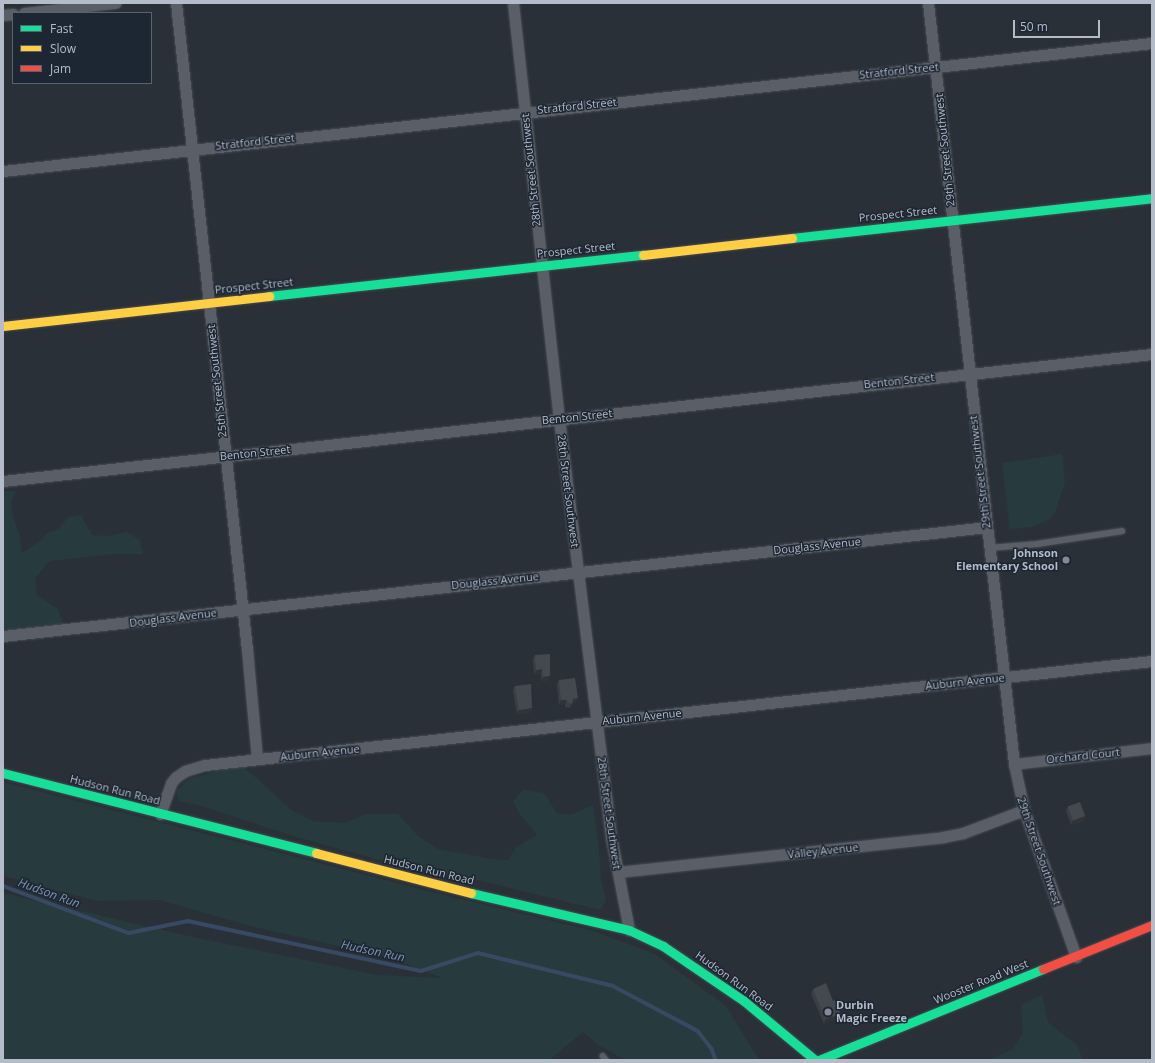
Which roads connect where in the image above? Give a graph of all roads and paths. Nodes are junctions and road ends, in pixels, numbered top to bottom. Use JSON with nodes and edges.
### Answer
{"nodes":[{"id":1,"x":114,"y":3,"type":"edge"},
{"id":2,"x":176,"y":3,"type":"edge"},
{"id":3,"x":513,"y":3,"type":"edge"},
{"id":4,"x":928,"y":3,"type":"edge"},
{"id":5,"x":33,"y":12,"type":"edge"},
{"id":6,"x":1152,"y":43,"type":"edge"},
{"id":7,"x":936,"y":67,"type":"junction"},
{"id":8,"x":525,"y":112,"type":"junction"},
{"id":9,"x":192,"y":149,"type":"junction"},
{"id":10,"x":3,"y":171,"type":"edge"},
{"id":11,"x":1152,"y":198,"type":"edge"},
{"id":12,"x":952,"y":220,"type":"junction"},
{"id":13,"x":541,"y":266,"type":"junction"},
{"id":14,"x":209,"y":303,"type":"junction"},
{"id":15,"x":3,"y":326,"type":"edge"},
{"id":16,"x":1152,"y":354,"type":"edge"},
{"id":17,"x":969,"y":374,"type":"junction"},
{"id":18,"x":559,"y":419,"type":"junction"},
{"id":19,"x":225,"y":456,"type":"junction"},
{"id":20,"x":3,"y":481,"type":"edge"},
{"id":21,"x":987,"y":527,"type":"junction"},
{"id":22,"x":1122,"y":531,"type":"dead end"},
{"id":23,"x":989,"y":548,"type":"junction"},
{"id":24,"x":578,"y":572,"type":"junction"},
{"id":25,"x":243,"y":610,"type":"junction"},
{"id":26,"x":3,"y":636,"type":"edge"},
{"id":27,"x":1152,"y":661,"type":"edge"},
{"id":28,"x":1004,"y":678,"type":"junction"},
{"id":29,"x":596,"y":722,"type":"junction"},
{"id":30,"x":1152,"y":748,"type":"edge"},
{"id":31,"x":257,"y":759,"type":"junction"},
{"id":32,"x":1014,"y":764,"type":"junction"},
{"id":33,"x":3,"y":773,"type":"edge"},
{"id":34,"x":1024,"y":810,"type":"junction"},
{"id":35,"x":160,"y":814,"type":"junction"},
{"id":36,"x":618,"y":872,"type":"junction"},
{"id":37,"x":1152,"y":925,"type":"edge"},
{"id":38,"x":629,"y":930,"type":"junction"},
{"id":39,"x":1076,"y":956,"type":"junction"},
{"id":40,"x":817,"y":1060,"type":"edge"}],
"edges":[{"from":1,"to":5,"type":"street"},
{"from":2,"to":9,"type":"street","name":"25th Street Southwest"},
{"from":3,"to":8,"type":"street","name":"28th Street Southwest"},
{"from":4,"to":7,"type":"street","name":"29th Street Southwest"},
{"from":6,"to":7,"type":"street","name":"Stratford Street"},
{"from":7,"to":8,"type":"street","name":"Stratford Street"},
{"from":7,"to":12,"type":"street","name":"29th Street Southwest"},
{"from":8,"to":9,"type":"street","name":"Stratford Street"},
{"from":8,"to":13,"type":"street","name":"28th Street Southwest"},
{"from":9,"to":10,"type":"street","name":"Stratford Street"},
{"from":9,"to":14,"type":"street","name":"25th Street Southwest"},
{"from":11,"to":12,"type":"main road","name":"Prospect Street"},
{"from":12,"to":13,"type":"main road","name":"Prospect Street"},
{"from":12,"to":17,"type":"street","name":"29th Street Southwest"},
{"from":13,"to":14,"type":"main road","name":"Prospect Street"},
{"from":13,"to":18,"type":"street","name":"28th Street Southwest"},
{"from":14,"to":15,"type":"main road","name":"Prospect Street"},
{"from":14,"to":19,"type":"street","name":"25th Street Southwest"},
{"from":16,"to":17,"type":"street","name":"Benton Street"},
{"from":17,"to":18,"type":"street","name":"Benton Street"},
{"from":17,"to":21,"type":"street","name":"29th Street Southwest"},
{"from":18,"to":19,"type":"street","name":"Benton Street"},
{"from":18,"to":24,"type":"street","name":"28th Street Southwest"},
{"from":19,"to":20,"type":"street","name":"Benton Street"},
{"from":19,"to":25,"type":"street","name":"25th Street Southwest"},
{"from":21,"to":23,"type":"street","name":"29th Street Southwest"},
{"from":21,"to":24,"type":"street","name":"Douglass Avenue"},
{"from":22,"to":23,"type":"lane"},
{"from":23,"to":28,"type":"street","name":"29th Street Southwest"},
{"from":24,"to":25,"type":"street","name":"Douglass Avenue"},
{"from":24,"to":29,"type":"street","name":"28th Street Southwest"},
{"from":25,"to":26,"type":"street","name":"Douglass Avenue"},
{"from":25,"to":31,"type":"street","name":"25th Street Southwest"},
{"from":27,"to":28,"type":"street","name":"Auburn Avenue"},
{"from":28,"to":29,"type":"street","name":"Auburn Avenue"},
{"from":28,"to":32,"type":"street","name":"29th Street Southwest"},
{"from":29,"to":31,"type":"street","name":"Auburn Avenue"},
{"from":29,"to":36,"type":"street","name":"28th Street Southwest"},
{"from":30,"to":32,"type":"street","name":"Orchard Court"},
{"from":31,"to":35,"type":"street","name":"Auburn Avenue"},
{"from":32,"to":34,"type":"street","name":"29th Street Southwest"},
{"from":33,"to":35,"type":"main road","name":"Hudson Run Road"},
{"from":34,"to":36,"type":"street","name":"Valley Avenue"},
{"from":34,"to":39,"type":"street","name":"29th Street Southwest"},
{"from":35,"to":38,"type":"main road","name":"Hudson Run Road"},
{"from":36,"to":38,"type":"street","name":"28th Street Southwest"},
{"from":37,"to":39,"type":"main road","name":"Wooster Road West"},
{"from":38,"to":40,"type":"main road","name":"Hudson Run Road"},
{"from":39,"to":40,"type":"main road","name":"Wooster Road West"}]}
